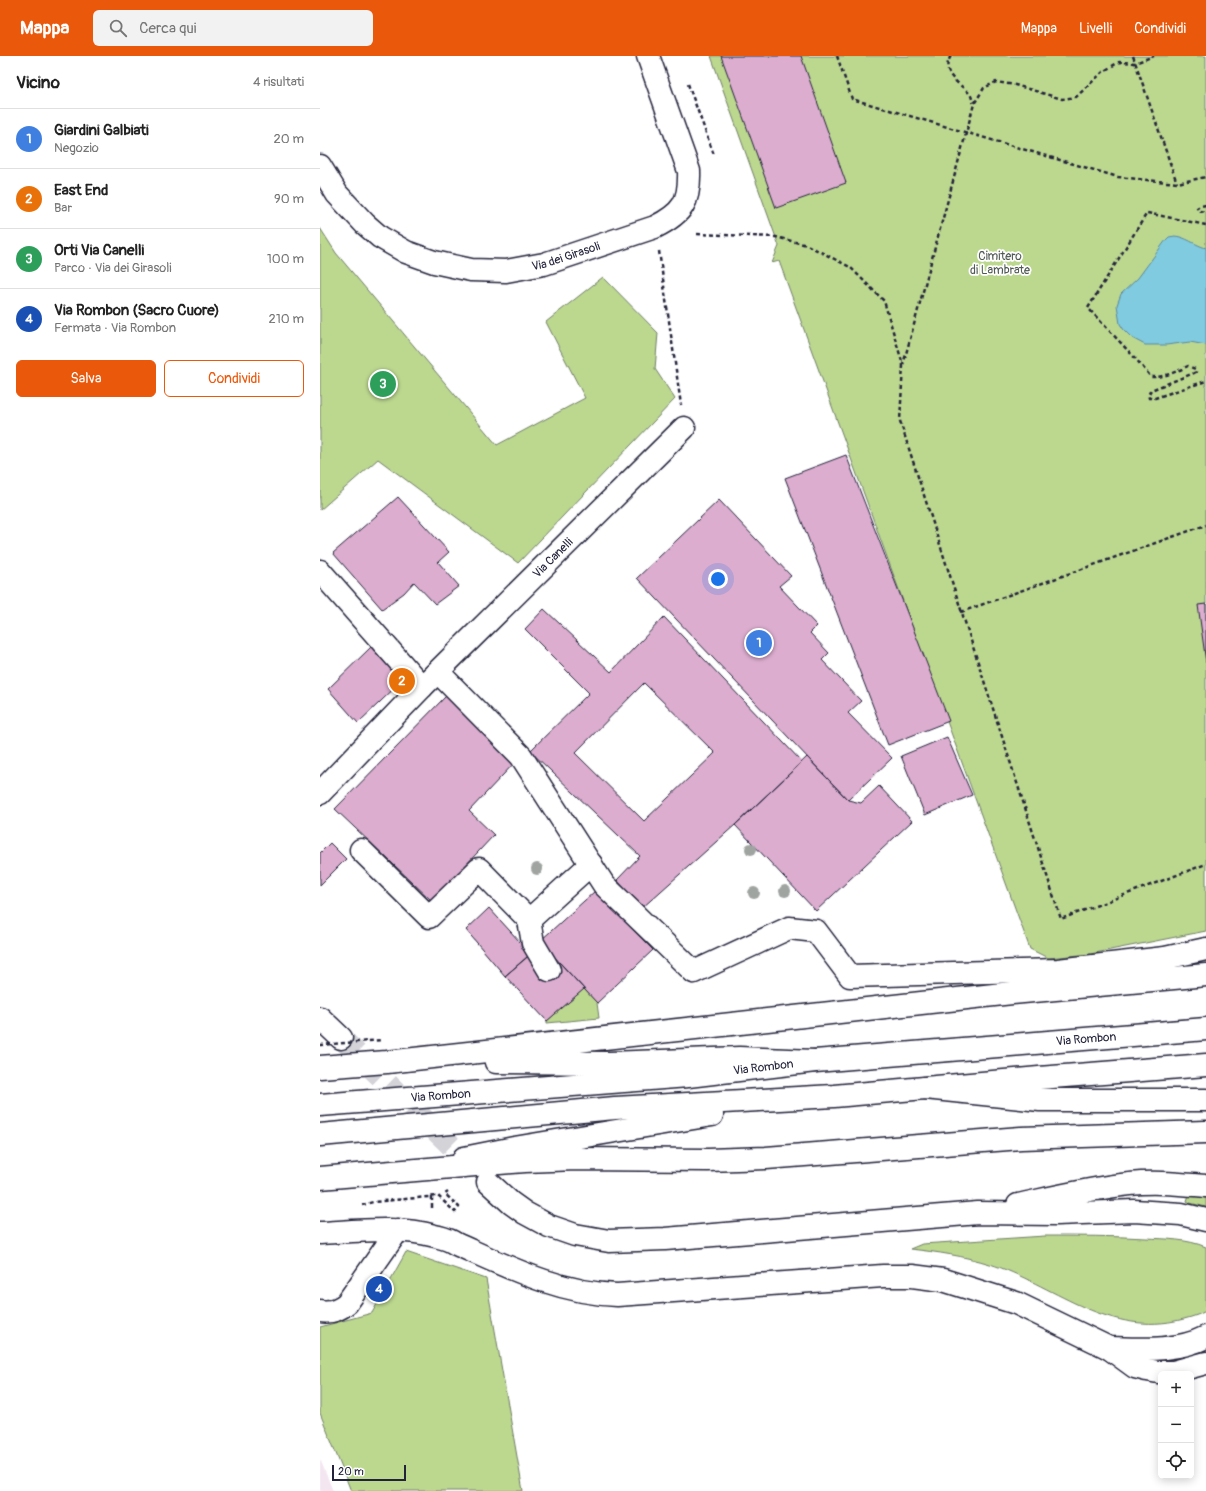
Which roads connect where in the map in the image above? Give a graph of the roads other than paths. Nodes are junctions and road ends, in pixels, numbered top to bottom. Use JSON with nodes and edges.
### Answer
{"nodes":[{"id":1,"x":648,"y":56,"type":"edge"},
{"id":2,"x":320,"y":166,"type":"edge"},
{"id":3,"x":684,"y":428,"type":"road end"},
{"id":4,"x":320,"y":571,"type":"edge"},
{"id":5,"x":438,"y":672,"type":"junction"},
{"id":6,"x":422,"y":687,"type":"junction"},
{"id":7,"x":320,"y":793,"type":"edge"},
{"id":8,"x":361,"y":850,"type":"dead end"},
{"id":9,"x":591,"y":864,"type":"junction"},
{"id":10,"x":529,"y":920,"type":"junction"},
{"id":11,"x":1206,"y":950,"type":"edge"},
{"id":12,"x":549,"y":970,"type":"dead end"},
{"id":13,"x":1206,"y":975,"type":"edge"},
{"id":14,"x":320,"y":1018,"type":"edge"},
{"id":15,"x":1206,"y":1029,"type":"edge"},
{"id":16,"x":341,"y":1038,"type":"tunnel mouth"},
{"id":17,"x":816,"y":1061,"type":"junction"},
{"id":18,"x":387,"y":1062,"type":"junction"},
{"id":19,"x":1206,"y":1065,"type":"edge"},
{"id":20,"x":320,"y":1067,"type":"edge"},
{"id":21,"x":925,"y":1088,"type":"junction"},
{"id":22,"x":834,"y":1096,"type":"junction"},
{"id":23,"x":1206,"y":1100,"type":"edge"},
{"id":24,"x":320,"y":1105,"type":"edge"},
{"id":25,"x":1206,"y":1132,"type":"edge"},
{"id":26,"x":320,"y":1135,"type":"edge"},
{"id":27,"x":402,"y":1171,"type":"junction"},
{"id":28,"x":320,"y":1178,"type":"edge"},
{"id":29,"x":488,"y":1182,"type":"tunnel mouth"},
{"id":30,"x":1206,"y":1186,"type":"edge"},
{"id":31,"x":978,"y":1213,"type":"junction"},
{"id":32,"x":1206,"y":1220,"type":"edge"},
{"id":33,"x":398,"y":1230,"type":"junction"},
{"id":34,"x":320,"y":1233,"type":"edge"},
{"id":35,"x":320,"y":1311,"type":"edge"},
{"id":36,"x":1206,"y":1337,"type":"edge"},
{"id":37,"x":1109,"y":1348,"type":"junction"},
{"id":38,"x":1206,"y":1363,"type":"edge"}],
"edges":[{"from":1,"to":2,"type":"main road","name":"Via dei Girasoli"},
{"from":3,"to":5,"type":"main road","name":"Via Canelli"},
{"from":4,"to":6,"type":"main road"},
{"from":5,"to":6,"type":"main road","name":"Via Canelli"},
{"from":5,"to":9,"type":"main road"},
{"from":6,"to":7,"type":"main road","name":"Via Canelli"},
{"from":8,"to":10,"type":"main road"},
{"from":9,"to":10,"type":"main road"},
{"from":9,"to":11,"type":"main road"},
{"from":10,"to":12,"type":"main road"},
{"from":13,"to":18,"type":"main road"},
{"from":14,"to":16,"type":"main road"},
{"from":15,"to":17,"type":"main road","name":"Via Rombon"},
{"from":17,"to":18,"type":"main road"},
{"from":17,"to":24,"type":"main road","name":"Via Rombon"},
{"from":18,"to":20,"type":"main road"},
{"from":19,"to":21,"type":"main road"},
{"from":21,"to":22,"type":"main road"},
{"from":21,"to":23,"type":"main road"},
{"from":22,"to":26,"type":"main road"},
{"from":22,"to":27,"type":"main road"},
{"from":25,"to":27,"type":"main road"},
{"from":27,"to":28,"type":"main road"},
{"from":29,"to":31,"type":"main road"},
{"from":30,"to":31,"type":"main road"},
{"from":31,"to":32,"type":"main road"},
{"from":33,"to":34,"type":"main road"},
{"from":33,"to":35,"type":"main road"},
{"from":33,"to":37,"type":"main road"},
{"from":36,"to":37,"type":"main road"},
{"from":37,"to":38,"type":"main road"}]}
